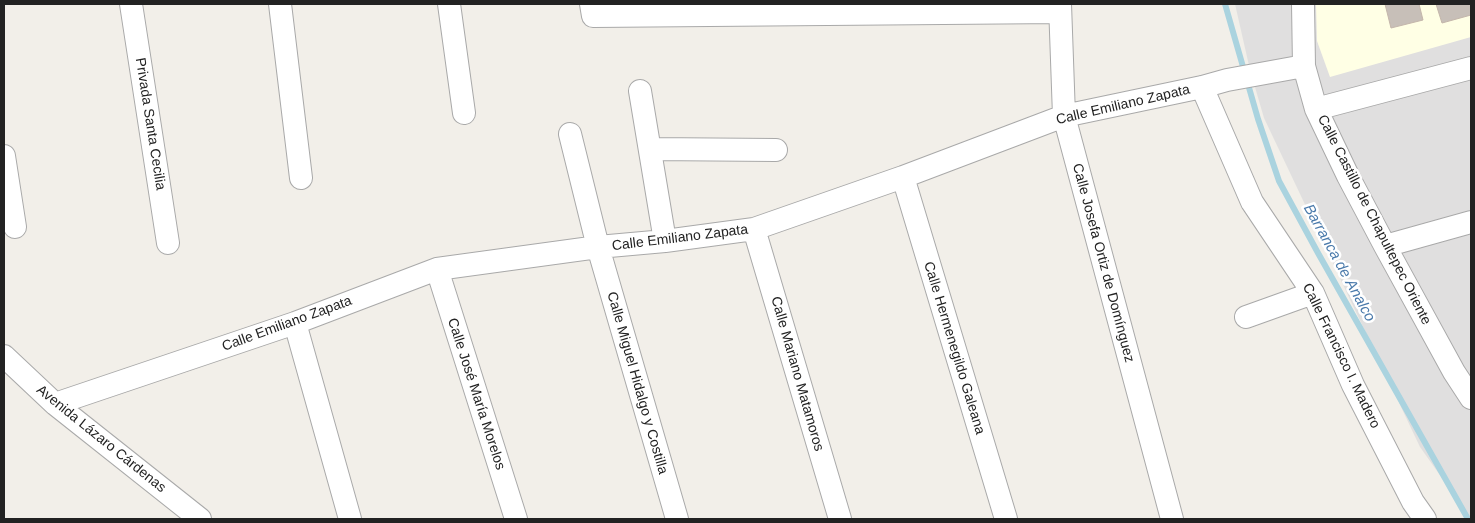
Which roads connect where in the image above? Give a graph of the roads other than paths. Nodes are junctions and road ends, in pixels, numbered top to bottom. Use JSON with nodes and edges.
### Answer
{"nodes":[{"id":1,"x":132,"y":4,"type":"edge"},
{"id":2,"x":280,"y":4,"type":"edge"},
{"id":3,"x":448,"y":4,"type":"edge"},
{"id":4,"x":1303,"y":4,"type":"edge"},
{"id":5,"x":1060,"y":8,"type":"edge"},
{"id":6,"x":737,"y":9,"type":"edge"},
{"id":7,"x":892,"y":9,"type":"edge"},
{"id":8,"x":592,"y":10,"type":"edge"},
{"id":9,"x":1304,"y":66,"type":"junction"},
{"id":10,"x":1471,"y":68,"type":"edge"},
{"id":11,"x":1202,"y":87,"type":"junction"},
{"id":12,"x":640,"y":91,"type":"dead end"},
{"id":13,"x":1316,"y":109,"type":"junction"},
{"id":14,"x":464,"y":113,"type":"dead end"},
{"id":15,"x":1064,"y":116,"type":"junction"},
{"id":16,"x":570,"y":134,"type":"dead end"},
{"id":17,"x":650,"y":149,"type":"junction"},
{"id":18,"x":776,"y":150,"type":"dead end"},
{"id":19,"x":4,"y":156,"type":"edge"},
{"id":20,"x":903,"y":177,"type":"junction"},
{"id":21,"x":301,"y":178,"type":"dead end"},
{"id":22,"x":1471,"y":222,"type":"edge"},
{"id":23,"x":16,"y":227,"type":"dead end"},
{"id":24,"x":754,"y":229,"type":"junction"},
{"id":25,"x":665,"y":241,"type":"junction"},
{"id":26,"x":168,"y":243,"type":"dead end"},
{"id":27,"x":1385,"y":246,"type":"junction"},
{"id":28,"x":598,"y":247,"type":"junction"},
{"id":29,"x":437,"y":269,"type":"junction"},
{"id":30,"x":1313,"y":293,"type":"junction"},
{"id":31,"x":1246,"y":317,"type":"dead end"},
{"id":32,"x":295,"y":323,"type":"junction"},
{"id":33,"x":4,"y":357,"type":"edge"},
{"id":34,"x":1462,"y":369,"type":"edge"},
{"id":35,"x":1471,"y":398,"type":"edge"},
{"id":36,"x":55,"y":404,"type":"junction"},
{"id":37,"x":200,"y":519,"type":"edge"},
{"id":38,"x":350,"y":519,"type":"edge"},
{"id":39,"x":516,"y":519,"type":"edge"},
{"id":40,"x":677,"y":519,"type":"edge"},
{"id":41,"x":840,"y":519,"type":"edge"},
{"id":42,"x":1006,"y":519,"type":"edge"},
{"id":43,"x":1172,"y":519,"type":"edge"},
{"id":44,"x":1425,"y":519,"type":"edge"}],
"edges":[{"from":1,"to":26,"type":"street","name":"Privada Santa Cecilia"},
{"from":2,"to":21,"type":"street"},
{"from":3,"to":14,"type":"street"},
{"from":4,"to":9,"type":"street","name":"Calle Castillo de Chapultepec Oriente"},
{"from":5,"to":7,"type":"street"},
{"from":5,"to":15,"type":"street","name":"Calle Josefa Ortiz de Domínguez"},
{"from":6,"to":7,"type":"street"},
{"from":6,"to":8,"type":"street"},
{"from":9,"to":11,"type":"street","name":"Calle Emiliano Zapata"},
{"from":9,"to":13,"type":"street","name":"Calle Castillo de Chapultepec Oriente"},
{"from":10,"to":13,"type":"street"},
{"from":11,"to":15,"type":"street","name":"Calle Emiliano Zapata"},
{"from":11,"to":30,"type":"street","name":"Calle Francisco I. Madero"},
{"from":12,"to":17,"type":"street"},
{"from":13,"to":27,"type":"street","name":"Calle Castillo de Chapultepec Oriente"},
{"from":15,"to":20,"type":"street","name":"Calle Emiliano Zapata"},
{"from":15,"to":43,"type":"street","name":"Calle Josefa Ortiz de Domínguez"},
{"from":16,"to":28,"type":"street","name":"Calle Miguel Hidalgo y Costilla"},
{"from":17,"to":18,"type":"street"},
{"from":17,"to":25,"type":"street"},
{"from":19,"to":23,"type":"street"},
{"from":20,"to":24,"type":"street","name":"Calle Emiliano Zapata"},
{"from":20,"to":42,"type":"street","name":"Calle Hermenegildo Galeana"},
{"from":22,"to":27,"type":"street"},
{"from":24,"to":25,"type":"street","name":"Calle Emiliano Zapata"},
{"from":24,"to":41,"type":"street","name":"Calle Mariano Matamoros"},
{"from":25,"to":28,"type":"street","name":"Calle Emiliano Zapata"},
{"from":27,"to":34,"type":"street","name":"Calle Castillo de Chapultepec Oriente"},
{"from":28,"to":29,"type":"street","name":"Calle Emiliano Zapata"},
{"from":28,"to":40,"type":"street","name":"Calle Miguel Hidalgo y Costilla"},
{"from":29,"to":32,"type":"street","name":"Calle Emiliano Zapata"},
{"from":29,"to":39,"type":"street","name":"Calle José María Morelos"},
{"from":30,"to":31,"type":"street"},
{"from":30,"to":44,"type":"street","name":"Calle Francisco I. Madero"},
{"from":32,"to":36,"type":"street","name":"Calle Emiliano Zapata"},
{"from":32,"to":38,"type":"street"},
{"from":33,"to":36,"type":"street","name":"Avenida Lázaro Cárdenas"},
{"from":34,"to":35,"type":"street","name":"Calle Castillo de Chapultepec Oriente"},
{"from":36,"to":37,"type":"street","name":"Avenida Lázaro Cárdenas"}]}
